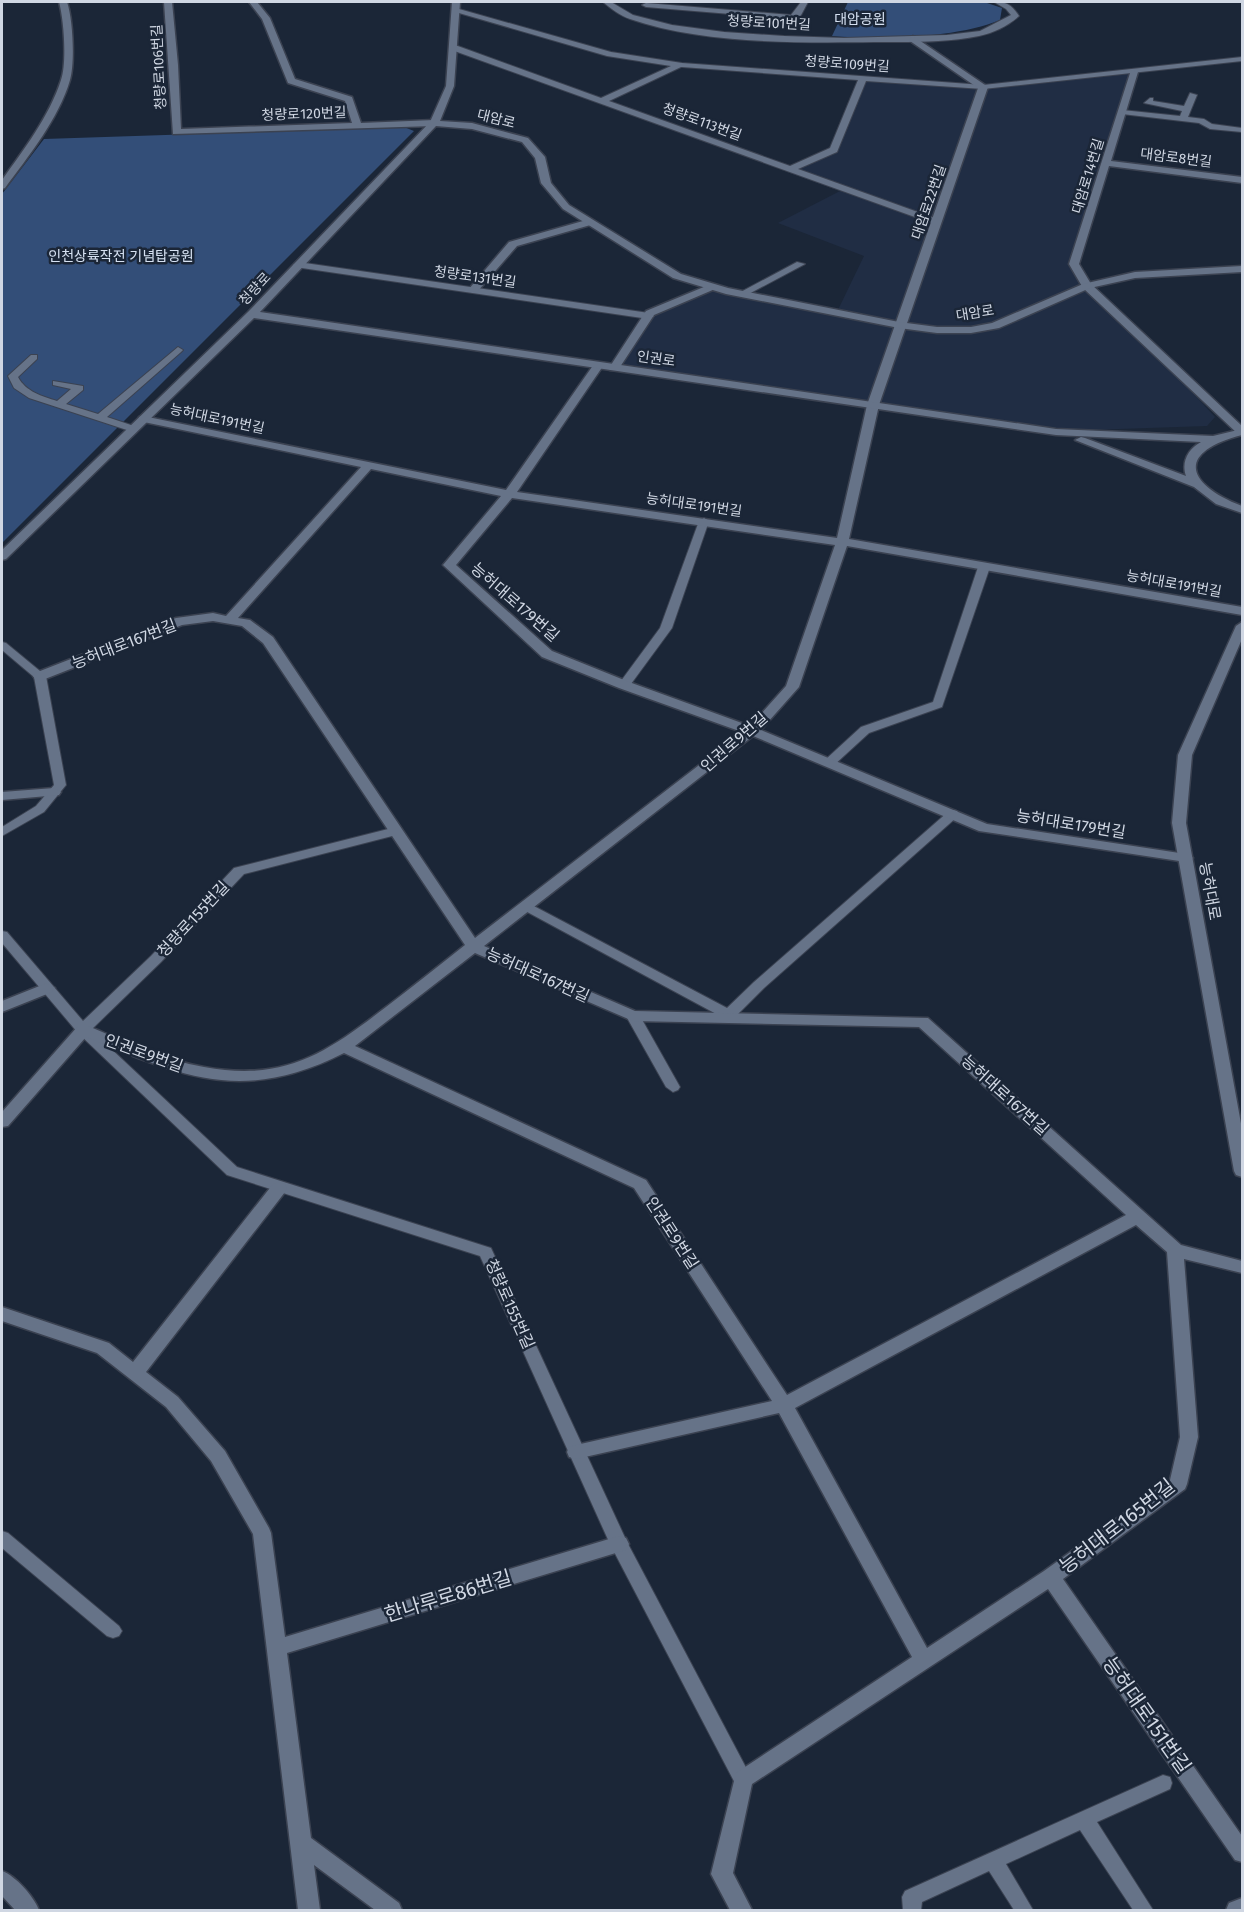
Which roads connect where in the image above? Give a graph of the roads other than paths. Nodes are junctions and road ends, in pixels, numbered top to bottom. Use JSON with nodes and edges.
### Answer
{"nodes":[{"id":1,"x":63,"y":2,"type":"edge"},
{"id":2,"x":168,"y":2,"type":"edge"},
{"id":3,"x":253,"y":2,"type":"edge"},
{"id":4,"x":607,"y":2,"type":"edge"},
{"id":5,"x":804,"y":2,"type":"edge"},
{"id":6,"x":997,"y":2,"type":"edge"},
{"id":7,"x":456,"y":5,"type":"edge"},
{"id":8,"x":646,"y":5,"type":"dead end"},
{"id":9,"x":789,"y":32,"type":"dead end"},
{"id":10,"x":798,"y":39,"type":"junction"},
{"id":11,"x":913,"y":39,"type":"junction"},
{"id":12,"x":452,"y":47,"type":"junction"},
{"id":13,"x":1242,"y":59,"type":"edge"},
{"id":14,"x":680,"y":65,"type":"junction"},
{"id":15,"x":1134,"y":72,"type":"junction"},
{"id":16,"x":863,"y":78,"type":"junction"},
{"id":17,"x":982,"y":87,"type":"junction"},
{"id":18,"x":1192,"y":95,"type":"dead end"},
{"id":19,"x":602,"y":100,"type":"junction"},
{"id":20,"x":1150,"y":100,"type":"dead end"},
{"id":21,"x":1187,"y":109,"type":"junction"},
{"id":22,"x":1122,"y":112,"type":"junction"},
{"id":23,"x":1184,"y":119,"type":"junction"},
{"id":24,"x":434,"y":123,"type":"junction"},
{"id":25,"x":357,"y":125,"type":"junction"},
{"id":26,"x":1242,"y":130,"type":"edge"},
{"id":27,"x":176,"y":132,"type":"joint"},
{"id":28,"x":1106,"y":163,"type":"junction"},
{"id":29,"x":792,"y":168,"type":"junction"},
{"id":30,"x":1242,"y":180,"type":"edge"},
{"id":31,"x":2,"y":186,"type":"edge"},
{"id":32,"x":590,"y":222,"type":"junction"},
{"id":33,"x":937,"y":222,"type":"junction"},
{"id":34,"x":800,"y":264,"type":"dead end"},
{"id":35,"x":298,"y":265,"type":"junction"},
{"id":36,"x":1242,"y":269,"type":"edge"},
{"id":37,"x":1088,"y":286,"type":"junction"},
{"id":38,"x":711,"y":287,"type":"junction"},
{"id":39,"x":473,"y":290,"type":"junction"},
{"id":40,"x":742,"y":294,"type":"junction"},
{"id":41,"x":252,"y":314,"type":"junction"},
{"id":42,"x":649,"y":316,"type":"junction"},
{"id":43,"x":899,"y":325,"type":"junction"},
{"id":44,"x":178,"y":350,"type":"dead end"},
{"id":45,"x":34,"y":357,"type":"dead end"},
{"id":46,"x":598,"y":366,"type":"junction"},
{"id":47,"x":614,"y":368,"type":"junction"},
{"id":48,"x":57,"y":383,"type":"dead end"},
{"id":49,"x":58,"y":405,"type":"junction"},
{"id":50,"x":873,"y":405,"type":"junction"},
{"id":51,"x":100,"y":418,"type":"junction"},
{"id":52,"x":143,"y":419,"type":"junction"},
{"id":53,"x":133,"y":429,"type":"junction"},
{"id":54,"x":1056,"y":432,"type":"junction"},
{"id":55,"x":1242,"y":432,"type":"edge"},
{"id":56,"x":1212,"y":439,"type":"junction"},
{"id":57,"x":368,"y":466,"type":"junction"},
{"id":58,"x":1196,"y":484,"type":"junction"},
{"id":59,"x":509,"y":494,"type":"junction"},
{"id":60,"x":1242,"y":512,"type":"edge"},
{"id":61,"x":704,"y":521,"type":"junction"},
{"id":62,"x":842,"y":542,"type":"junction"},
{"id":63,"x":2,"y":556,"type":"edge"},
{"id":64,"x":984,"y":567,"type":"junction"},
{"id":65,"x":1242,"y":611,"type":"edge"},
{"id":66,"x":229,"y":620,"type":"junction"},
{"id":67,"x":1242,"y":626,"type":"edge"},
{"id":68,"x":2,"y":645,"type":"edge"},
{"id":69,"x":40,"y":676,"type":"junction"},
{"id":70,"x":624,"y":685,"type":"junction"},
{"id":71,"x":752,"y":731,"type":"junction"},
{"id":72,"x":829,"y":763,"type":"junction"},
{"id":73,"x":54,"y":792,"type":"junction"},
{"id":74,"x":2,"y":796,"type":"edge"},
{"id":75,"x":953,"y":814,"type":"junction"},
{"id":76,"x":396,"y":831,"type":"junction"},
{"id":77,"x":2,"y":832,"type":"edge"},
{"id":78,"x":1186,"y":858,"type":"junction"},
{"id":79,"x":525,"y":907,"type":"junction"},
{"id":80,"x":2,"y":935,"type":"edge"},
{"id":81,"x":474,"y":947,"type":"junction"},
{"id":82,"x":47,"y":988,"type":"junction"},
{"id":83,"x":2,"y":1007,"type":"edge"},
{"id":84,"x":633,"y":1017,"type":"junction"},
{"id":85,"x":727,"y":1017,"type":"junction"},
{"id":86,"x":82,"y":1030,"type":"junction"},
{"id":87,"x":344,"y":1047,"type":"junction"},
{"id":88,"x":673,"y":1087,"type":"dead end"},
{"id":89,"x":2,"y":1122,"type":"edge"},
{"id":90,"x":1242,"y":1172,"type":"edge"},
{"id":91,"x":279,"y":1188,"type":"junction"},
{"id":92,"x":1139,"y":1216,"type":"junction"},
{"id":93,"x":1175,"y":1250,"type":"junction"},
{"id":94,"x":1242,"y":1267,"type":"edge"},
{"id":95,"x":2,"y":1314,"type":"edge"},
{"id":96,"x":135,"y":1373,"type":"junction"},
{"id":97,"x":784,"y":1405,"type":"junction"},
{"id":98,"x":576,"y":1452,"type":"junction"},
{"id":99,"x":2,"y":1538,"type":"edge"},
{"id":100,"x":619,"y":1544,"type":"junction"},
{"id":101,"x":1051,"y":1576,"type":"junction"},
{"id":102,"x":112,"y":1630,"type":"dead end"},
{"id":103,"x":277,"y":1648,"type":"junction"},
{"id":104,"x":924,"y":1660,"type":"junction"},
{"id":105,"x":744,"y":1779,"type":"junction"},
{"id":106,"x":1162,"y":1783,"type":"dead end"},
{"id":107,"x":1084,"y":1819,"type":"junction"},
{"id":108,"x":302,"y":1843,"type":"junction"},
{"id":109,"x":1242,"y":1853,"type":"edge"},
{"id":110,"x":993,"y":1860,"type":"junction"},
{"id":111,"x":2,"y":1881,"type":"edge"},
{"id":112,"x":1242,"y":1908,"type":"edge"},
{"id":113,"x":28,"y":1911,"type":"edge"},
{"id":114,"x":309,"y":1911,"type":"edge"},
{"id":115,"x":391,"y":1911,"type":"edge"},
{"id":116,"x":741,"y":1911,"type":"edge"},
{"id":117,"x":912,"y":1911,"type":"edge"},
{"id":118,"x":1024,"y":1911,"type":"edge"},
{"id":119,"x":1144,"y":1911,"type":"edge"},
{"id":120,"x":1237,"y":1911,"type":"edge"}],
"edges":[{"from":1,"to":31,"type":"street"},
{"from":2,"to":27,"type":"street","name":"청량로106번길"},
{"from":3,"to":25,"type":"street"},
{"from":4,"to":10,"type":"lane","name":"청량로101번길"},
{"from":5,"to":8,"type":"lane"},
{"from":6,"to":11,"type":"lane","name":"청량로101번길"},
{"from":7,"to":12,"type":"street","name":"청량로"},
{"from":7,"to":14,"type":"lane","name":"청량로109번길"},
{"from":9,"to":10,"type":"lane"},
{"from":10,"to":11,"type":"lane","name":"청량로101번길"},
{"from":11,"to":17,"type":"street"},
{"from":12,"to":19,"type":"lane","name":"청량로113번길"},
{"from":12,"to":24,"type":"street","name":"청량로"},
{"from":13,"to":15,"type":"lane","name":"청량로109번길"},
{"from":14,"to":16,"type":"lane","name":"청량로109번길"},
{"from":14,"to":19,"type":"lane"},
{"from":15,"to":17,"type":"lane","name":"청량로109번길"},
{"from":15,"to":22,"type":"street","name":"대암로14번길"},
{"from":16,"to":17,"type":"lane","name":"청량로109번길"},
{"from":16,"to":29,"type":"lane"},
{"from":17,"to":33,"type":"street","name":"대암로22번길"},
{"from":18,"to":21,"type":"lane"},
{"from":19,"to":29,"type":"lane","name":"청량로113번길"},
{"from":20,"to":21,"type":"lane"},
{"from":21,"to":23,"type":"lane"},
{"from":22,"to":23,"type":"lane"},
{"from":22,"to":28,"type":"street","name":"대암로14번길"},
{"from":23,"to":26,"type":"lane"},
{"from":24,"to":25,"type":"street","name":"청량로120번길"},
{"from":24,"to":32,"type":"street","name":"대암로"},
{"from":24,"to":35,"type":"street","name":"청량로"},
{"from":25,"to":27,"type":"street","name":"청량로120번길"},
{"from":28,"to":30,"type":"street","name":"대암로8번길"},
{"from":28,"to":37,"type":"street","name":"대암로14번길"},
{"from":29,"to":33,"type":"lane","name":"청량로113번길"},
{"from":32,"to":38,"type":"street","name":"대암로"},
{"from":32,"to":39,"type":"street"},
{"from":33,"to":43,"type":"street","name":"대암로22번길"},
{"from":34,"to":40,"type":"lane"},
{"from":35,"to":39,"type":"lane","name":"청량로131번길"},
{"from":35,"to":41,"type":"street","name":"청량로"},
{"from":36,"to":37,"type":"street","name":"대암로"},
{"from":37,"to":43,"type":"street","name":"대암로"},
{"from":37,"to":55,"type":"street"},
{"from":38,"to":40,"type":"street","name":"대암로"},
{"from":38,"to":42,"type":"street"},
{"from":39,"to":42,"type":"lane","name":"청량로131번길"},
{"from":40,"to":43,"type":"street","name":"대암로"},
{"from":41,"to":46,"type":"street","name":"인권로"},
{"from":41,"to":52,"type":"street","name":"청량로"},
{"from":42,"to":47,"type":"street"},
{"from":43,"to":50,"type":"street","name":"대암로22번길"},
{"from":44,"to":51,"type":"lane"},
{"from":45,"to":49,"type":"lane"},
{"from":46,"to":47,"type":"street","name":"인권로"},
{"from":46,"to":59,"type":"street","name":"능허대로179번길"},
{"from":47,"to":50,"type":"street","name":"인권로"},
{"from":48,"to":49,"type":"lane"},
{"from":49,"to":51,"type":"lane"},
{"from":50,"to":54,"type":"street","name":"인권로"},
{"from":50,"to":62,"type":"street","name":"인권로9번길"},
{"from":51,"to":53,"type":"lane"},
{"from":52,"to":53,"type":"street","name":"청량로"},
{"from":52,"to":57,"type":"street","name":"능허대로191번길"},
{"from":53,"to":63,"type":"street","name":"청량로"},
{"from":54,"to":56,"type":"street"},
{"from":54,"to":58,"type":"street"},
{"from":55,"to":56,"type":"street"},
{"from":56,"to":58,"type":"street"},
{"from":57,"to":59,"type":"street","name":"능허대로191번길"},
{"from":57,"to":66,"type":"street"},
{"from":58,"to":60,"type":"street"},
{"from":59,"to":61,"type":"street","name":"능허대로191번길"},
{"from":59,"to":70,"type":"street","name":"능허대로179번길"},
{"from":61,"to":62,"type":"street","name":"능허대로191번길"},
{"from":61,"to":70,"type":"lane"},
{"from":62,"to":64,"type":"street","name":"능허대로191번길"},
{"from":62,"to":71,"type":"street","name":"인권로9번길"},
{"from":64,"to":65,"type":"street","name":"능허대로191번길"},
{"from":64,"to":72,"type":"lane"},
{"from":66,"to":69,"type":"street","name":"능허대로167번길"},
{"from":66,"to":76,"type":"street","name":"능허대로167번길"},
{"from":67,"to":78,"type":"street","name":"능허대로"},
{"from":68,"to":69,"type":"lane"},
{"from":69,"to":73,"type":"lane"},
{"from":70,"to":71,"type":"street","name":"능허대로179번길"},
{"from":71,"to":72,"type":"street","name":"능허대로179번길"},
{"from":71,"to":79,"type":"street","name":"인권로9번길"},
{"from":72,"to":75,"type":"street","name":"능허대로179번길"},
{"from":73,"to":74,"type":"street"},
{"from":73,"to":77,"type":"lane"},
{"from":75,"to":78,"type":"street","name":"능허대로179번길"},
{"from":75,"to":85,"type":"lane"},
{"from":76,"to":81,"type":"street","name":"능허대로167번길"},
{"from":76,"to":86,"type":"lane","name":"청량로155번길"},
{"from":78,"to":90,"type":"street","name":"능허대로"},
{"from":79,"to":81,"type":"street","name":"인권로9번길"},
{"from":79,"to":85,"type":"lane"},
{"from":80,"to":82,"type":"lane","name":"청량로155번길"},
{"from":81,"to":84,"type":"street","name":"능허대로167번길"},
{"from":81,"to":87,"type":"street","name":"인권로9번길"},
{"from":82,"to":83,"type":"street"},
{"from":82,"to":86,"type":"lane","name":"청량로155번길"},
{"from":84,"to":85,"type":"street","name":"능허대로167번길"},
{"from":84,"to":88,"type":"lane"},
{"from":85,"to":92,"type":"street","name":"능허대로167번길"},
{"from":86,"to":87,"type":"street","name":"인권로9번길"},
{"from":86,"to":89,"type":"street"},
{"from":86,"to":91,"type":"lane","name":"청량로155번길"},
{"from":87,"to":97,"type":"street","name":"인권로9번길"},
{"from":91,"to":96,"type":"street"},
{"from":91,"to":98,"type":"lane","name":"청량로155번길"},
{"from":92,"to":93,"type":"street","name":"능허대로167번길"},
{"from":92,"to":97,"type":"street"},
{"from":93,"to":94,"type":"street","name":"능허대로167번길"},
{"from":93,"to":101,"type":"street","name":"능허대로165번길"},
{"from":95,"to":96,"type":"street"},
{"from":96,"to":103,"type":"street"},
{"from":97,"to":98,"type":"street"},
{"from":97,"to":104,"type":"street"},
{"from":98,"to":100,"type":"lane","name":"청량로155번길"},
{"from":99,"to":102,"type":"lane"},
{"from":100,"to":103,"type":"street","name":"한나루로86번길"},
{"from":100,"to":105,"type":"lane","name":"청량로155번길"},
{"from":101,"to":104,"type":"street","name":"능허대로165번길"},
{"from":101,"to":109,"type":"street","name":"능허대로151번길"},
{"from":103,"to":108,"type":"street"},
{"from":104,"to":105,"type":"street","name":"능허대로165번길"},
{"from":105,"to":116,"type":"street"},
{"from":106,"to":107,"type":"lane"},
{"from":107,"to":110,"type":"lane"},
{"from":107,"to":119,"type":"lane"},
{"from":108,"to":114,"type":"street"},
{"from":108,"to":115,"type":"street"},
{"from":110,"to":117,"type":"lane"},
{"from":110,"to":118,"type":"lane"},
{"from":111,"to":113,"type":"street"},
{"from":112,"to":120,"type":"street"}]}
